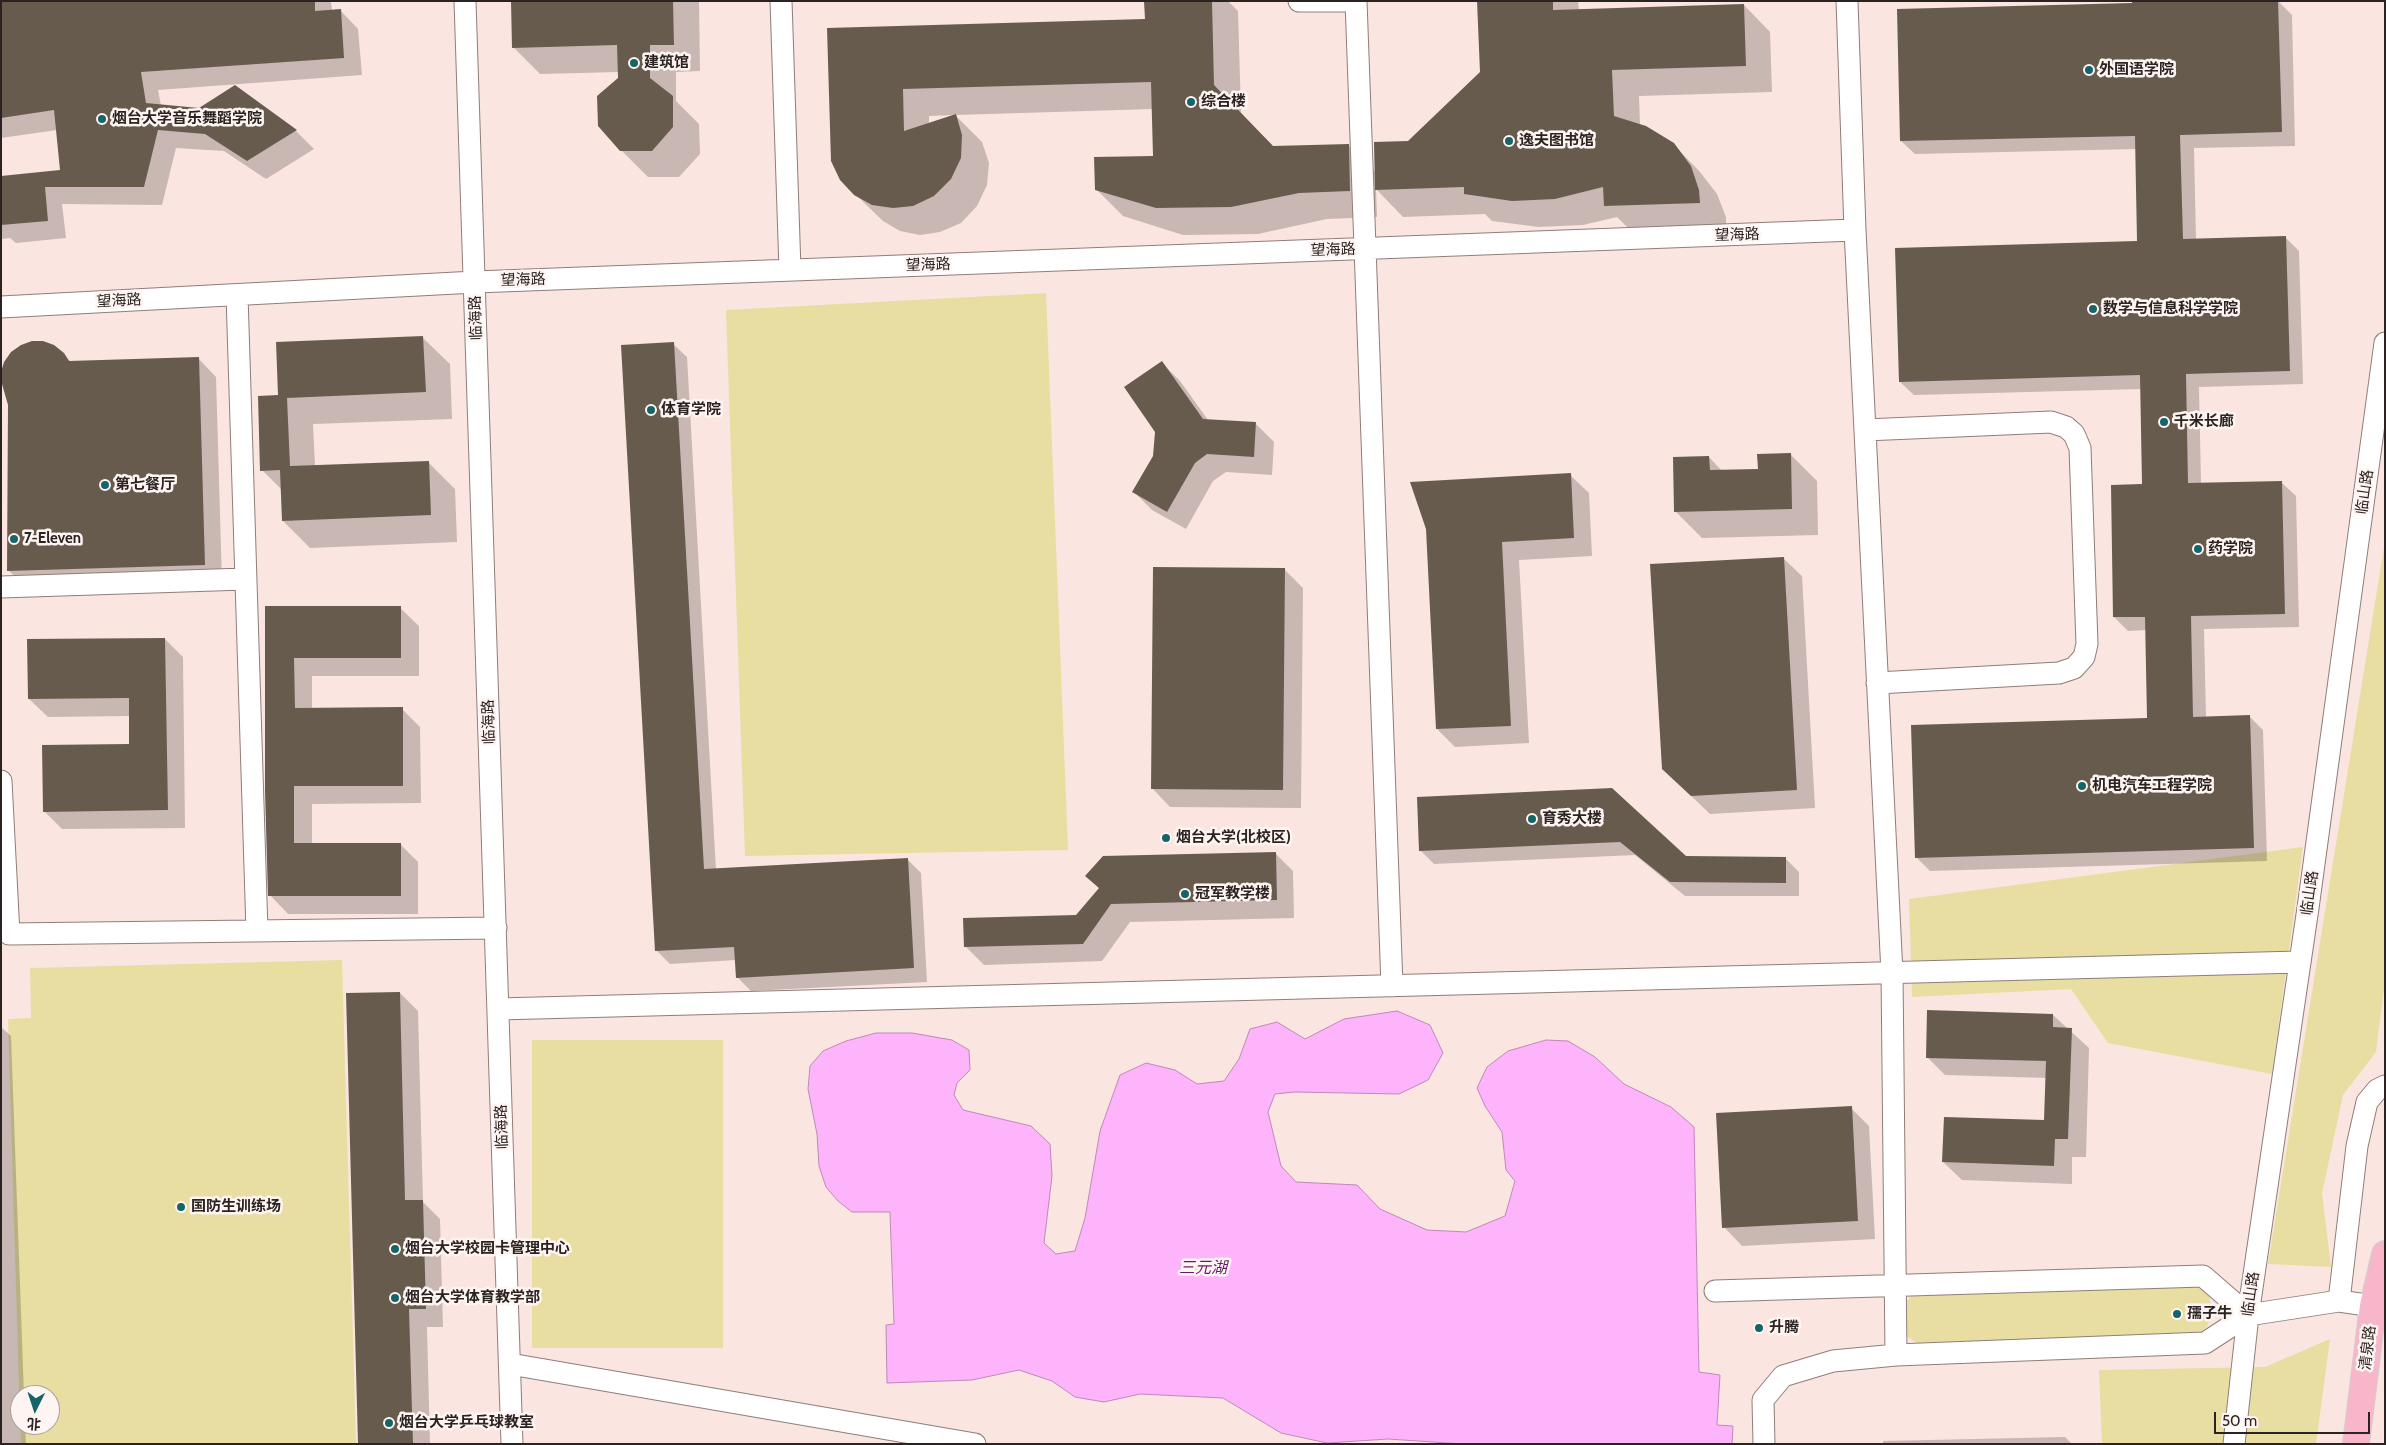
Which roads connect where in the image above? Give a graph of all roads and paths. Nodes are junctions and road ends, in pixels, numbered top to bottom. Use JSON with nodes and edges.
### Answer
{"nodes":[{"id":1,"x":465,"y":1,"type":"edge"},
{"id":2,"x":781,"y":1,"type":"edge"},
{"id":3,"x":1299,"y":1,"type":"edge"},
{"id":4,"x":1352,"y":1,"type":"edge"},
{"id":5,"x":1356,"y":1,"type":"edge"},
{"id":6,"x":1847,"y":1,"type":"edge"},
{"id":7,"x":1855,"y":230,"type":"junction"},
{"id":8,"x":1364,"y":249,"type":"junction"},
{"id":9,"x":790,"y":270,"type":"junction"},
{"id":10,"x":475,"y":282,"type":"junction"},
{"id":11,"x":237,"y":295,"type":"junction"},
{"id":12,"x":1,"y":307,"type":"edge"},
{"id":13,"x":2385,"y":343,"type":"edge"},
{"id":14,"x":1865,"y":430,"type":"junction"},
{"id":15,"x":245,"y":579,"type":"junction"},
{"id":16,"x":1,"y":587,"type":"edge"},
{"id":17,"x":1877,"y":683,"type":"junction"},
{"id":18,"x":1,"y":781,"type":"edge"},
{"id":19,"x":496,"y":928,"type":"junction"},
{"id":20,"x":257,"y":931,"type":"junction"},
{"id":21,"x":2299,"y":962,"type":"junction"},
{"id":22,"x":1892,"y":973,"type":"junction"},
{"id":23,"x":1392,"y":986,"type":"junction"},
{"id":24,"x":498,"y":1009,"type":"junction"},
{"id":25,"x":2385,"y":1086,"type":"edge"},
{"id":26,"x":2385,"y":1254,"type":"edge"},
{"id":27,"x":1895,"y":1284,"type":"junction"},
{"id":28,"x":1715,"y":1291,"type":"dead end"},
{"id":29,"x":2338,"y":1301,"type":"junction"},
{"id":30,"x":2381,"y":1307,"type":"edge"},
{"id":31,"x":2248,"y":1315,"type":"junction"},
{"id":32,"x":1896,"y":1355,"type":"junction"},
{"id":33,"x":510,"y":1364,"type":"junction"},
{"id":34,"x":512,"y":1444,"type":"edge"},
{"id":35,"x":975,"y":1444,"type":"edge"},
{"id":36,"x":1764,"y":1444,"type":"edge"},
{"id":37,"x":2234,"y":1444,"type":"edge"},
{"id":38,"x":2356,"y":1444,"type":"edge"}],
"edges":[{"from":1,"to":10,"type":"street","name":"临海路"},
{"from":2,"to":9,"type":"street"},
{"from":3,"to":4,"type":"street"},
{"from":5,"to":8,"type":"street"},
{"from":6,"to":7,"type":"street"},
{"from":7,"to":8,"type":"street","name":"望海路"},
{"from":7,"to":14,"type":"street"},
{"from":8,"to":9,"type":"street","name":"望海路"},
{"from":8,"to":23,"type":"street"},
{"from":9,"to":10,"type":"street","name":"望海路"},
{"from":10,"to":11,"type":"street","name":"望海路"},
{"from":10,"to":19,"type":"street","name":"临海路"},
{"from":11,"to":12,"type":"street","name":"望海路"},
{"from":11,"to":15,"type":"street"},
{"from":13,"to":21,"type":"street","name":"临山路"},
{"from":14,"to":17,"type":"street"},
{"from":14,"to":17,"type":"street"},
{"from":15,"to":16,"type":"street"},
{"from":15,"to":20,"type":"street"},
{"from":17,"to":22,"type":"street"},
{"from":18,"to":20,"type":"street"},
{"from":19,"to":20,"type":"street"},
{"from":19,"to":24,"type":"street","name":"临海路"},
{"from":21,"to":22,"type":"street"},
{"from":21,"to":31,"type":"street","name":"临山路"},
{"from":22,"to":23,"type":"street"},
{"from":22,"to":27,"type":"street"},
{"from":23,"to":24,"type":"street"},
{"from":24,"to":33,"type":"street","name":"临海路"},
{"from":25,"to":29,"type":"street"},
{"from":26,"to":30,"type":"main road","name":"清泉路"},
{"from":27,"to":28,"type":"street"},
{"from":27,"to":31,"type":"street"},
{"from":27,"to":32,"type":"street"},
{"from":29,"to":30,"type":"street"},
{"from":29,"to":31,"type":"street"},
{"from":30,"to":38,"type":"main road","name":"清泉路"},
{"from":31,"to":32,"type":"street"},
{"from":31,"to":37,"type":"street","name":"临山路"},
{"from":32,"to":36,"type":"street"},
{"from":33,"to":34,"type":"street","name":"临海路"},
{"from":33,"to":35,"type":"street"}]}
